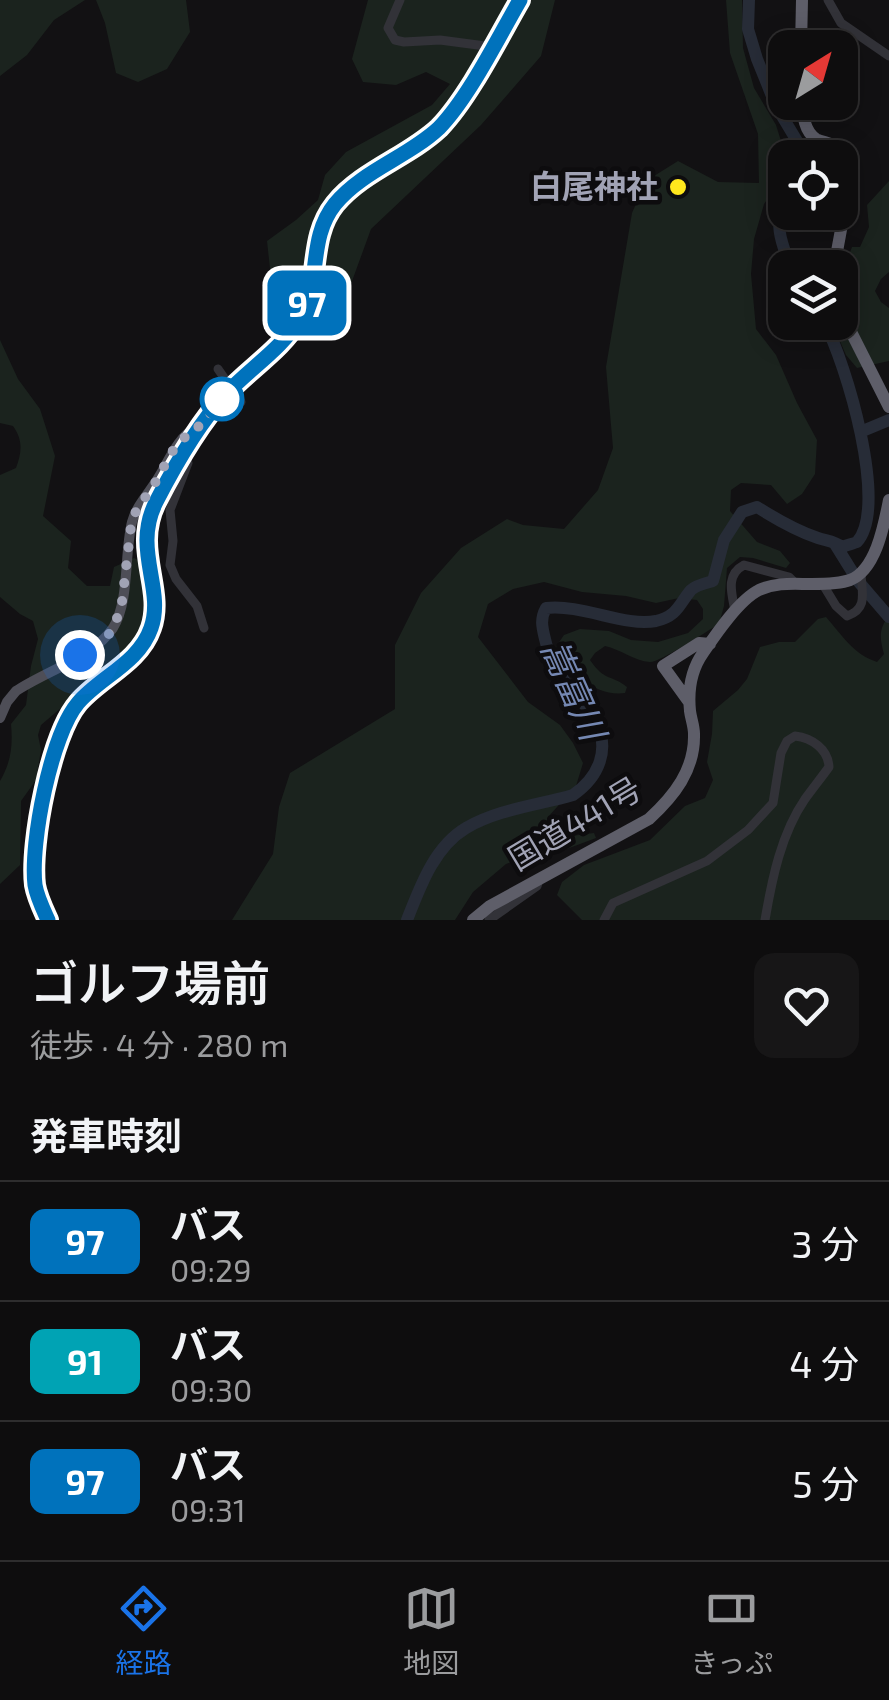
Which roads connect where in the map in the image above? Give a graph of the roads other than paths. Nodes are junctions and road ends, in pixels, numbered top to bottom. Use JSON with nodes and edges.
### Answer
{"nodes":[{"id":1,"x":400,"y":0,"type":"edge"},
{"id":2,"x":520,"y":0,"type":"edge"},
{"id":3,"x":802,"y":0,"type":"edge"},
{"id":4,"x":828,"y":0,"type":"edge"},
{"id":5,"x":801,"y":30,"type":"edge"},
{"id":6,"x":493,"y":47,"type":"junction"},
{"id":7,"x":889,"y":56,"type":"edge"},
{"id":8,"x":806,"y":120,"type":"edge"},
{"id":9,"x":837,"y":250,"type":"edge"},
{"id":10,"x":855,"y":340,"type":"edge"},
{"id":11,"x":218,"y":369,"type":"dead end"},
{"id":12,"x":241,"y":402,"type":"dead end"},
{"id":13,"x":889,"y":406,"type":"edge"},
{"id":14,"x":200,"y":426,"type":"junction"},
{"id":15,"x":186,"y":452,"type":"junction"},
{"id":16,"x":889,"y":500,"type":"edge"},
{"id":17,"x":861,"y":574,"type":"junction"},
{"id":18,"x":795,"y":583,"type":"junction"},
{"id":19,"x":822,"y":584,"type":"junction"},
{"id":20,"x":735,"y":611,"type":"junction"},
{"id":21,"x":204,"y":628,"type":"dead end"},
{"id":22,"x":710,"y":644,"type":"junction"},
{"id":23,"x":690,"y":702,"type":"junction"},
{"id":24,"x":0,"y":718,"type":"edge"},
{"id":25,"x":538,"y":880,"type":"junction"},
{"id":26,"x":48,"y":920,"type":"edge"},
{"id":27,"x":474,"y":920,"type":"edge"},
{"id":28,"x":489,"y":920,"type":"edge"},
{"id":29,"x":604,"y":920,"type":"edge"},
{"id":30,"x":765,"y":920,"type":"edge"}],
"edges":[{"from":1,"to":6,"type":"street"},
{"from":2,"to":6,"type":"highway"},
{"from":3,"to":5,"type":"highway"},
{"from":4,"to":7,"type":"street"},
{"from":6,"to":14,"type":"highway"},
{"from":8,"to":9,"type":"highway"},
{"from":10,"to":13,"type":"highway"},
{"from":11,"to":12,"type":"street","bridge":true},
{"from":14,"to":15,"type":"highway"},
{"from":14,"to":24,"type":"main road"},
{"from":15,"to":21,"type":"street"},
{"from":15,"to":26,"type":"highway"},
{"from":16,"to":17,"type":"highway"},
{"from":17,"to":19,"type":"highway","name":"国道441号"},
{"from":17,"to":19,"type":"street"},
{"from":18,"to":19,"type":"highway","name":"国道441号"},
{"from":18,"to":20,"type":"highway","name":"国道441号"},
{"from":18,"to":20,"type":"street"},
{"from":20,"to":22,"type":"highway","name":"国道441号"},
{"from":22,"to":23,"type":"highway","name":"国道441号"},
{"from":22,"to":23,"type":"highway","name":"国道441号"},
{"from":23,"to":25,"type":"highway","name":"国道441号"},
{"from":25,"to":27,"type":"highway","name":"国道441号"},
{"from":25,"to":28,"type":"street"},
{"from":29,"to":30,"type":"street"}]}
